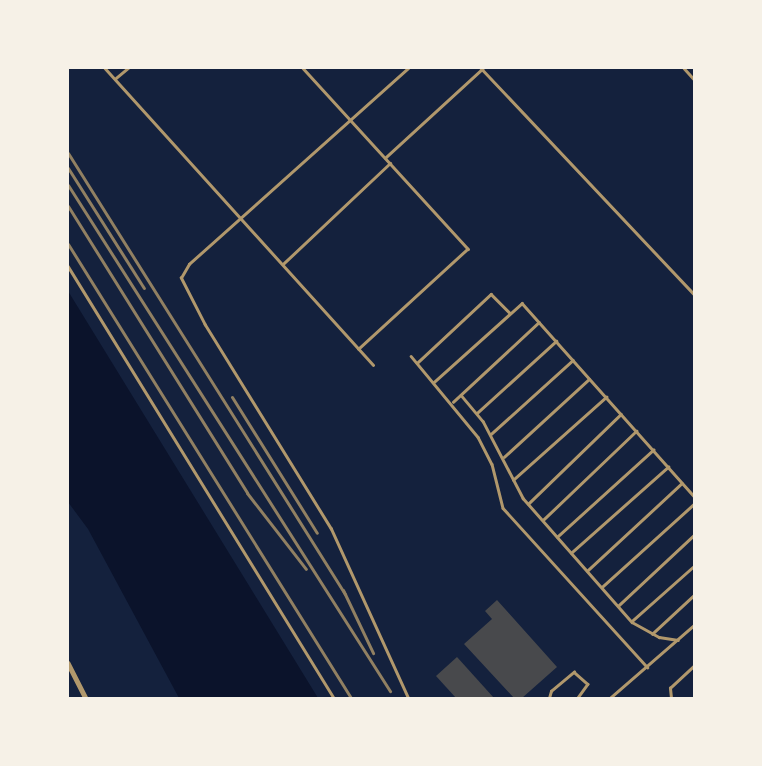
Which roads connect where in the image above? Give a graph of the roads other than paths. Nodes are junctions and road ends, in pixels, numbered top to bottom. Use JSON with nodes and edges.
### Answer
{"nodes":[{"id":1,"x":106,"y":68,"type":"edge"},
{"id":2,"x":128,"y":68,"type":"edge"},
{"id":3,"x":303,"y":68,"type":"edge"},
{"id":4,"x":408,"y":68,"type":"edge"},
{"id":5,"x":482,"y":68,"type":"edge"},
{"id":6,"x":684,"y":68,"type":"edge"},
{"id":7,"x":116,"y":79,"type":"junction"},
{"id":8,"x":694,"y":79,"type":"edge"},
{"id":9,"x":350,"y":119,"type":"junction"},
{"id":10,"x":385,"y":158,"type":"junction"},
{"id":11,"x":390,"y":163,"type":"junction"},
{"id":12,"x":241,"y":218,"type":"junction"},
{"id":13,"x":283,"y":264,"type":"junction"},
{"id":14,"x":68,"y":266,"type":"edge"},
{"id":15,"x":694,"y":294,"type":"edge"},
{"id":16,"x":510,"y":313,"type":"junction"},
{"id":17,"x":539,"y":322,"type":"junction"},
{"id":18,"x":556,"y":341,"type":"junction"},
{"id":19,"x":359,"y":349,"type":"junction"},
{"id":20,"x":411,"y":356,"type":"dead end"},
{"id":21,"x":573,"y":360,"type":"junction"},
{"id":22,"x":417,"y":363,"type":"junction"},
{"id":23,"x":373,"y":365,"type":"dead end"},
{"id":24,"x":589,"y":378,"type":"junction"},
{"id":25,"x":434,"y":382,"type":"junction"},
{"id":26,"x":461,"y":395,"type":"junction"},
{"id":27,"x":606,"y":397,"type":"junction"},
{"id":28,"x":453,"y":402,"type":"junction"},
{"id":29,"x":477,"y":413,"type":"junction"},
{"id":30,"x":621,"y":414,"type":"junction"},
{"id":31,"x":636,"y":431,"type":"junction"},
{"id":32,"x":491,"y":434,"type":"junction"},
{"id":33,"x":653,"y":450,"type":"junction"},
{"id":34,"x":504,"y":457,"type":"junction"},
{"id":35,"x":668,"y":467,"type":"junction"},
{"id":36,"x":513,"y":480,"type":"junction"},
{"id":37,"x":682,"y":483,"type":"junction"},
{"id":38,"x":694,"y":496,"type":"edge"},
{"id":39,"x":528,"y":504,"type":"junction"},
{"id":40,"x":694,"y":504,"type":"edge"},
{"id":41,"x":543,"y":520,"type":"junction"},
{"id":42,"x":694,"y":535,"type":"edge"},
{"id":43,"x":557,"y":537,"type":"junction"},
{"id":44,"x":571,"y":553,"type":"junction"},
{"id":45,"x":694,"y":566,"type":"edge"},
{"id":46,"x":587,"y":570,"type":"junction"},
{"id":47,"x":602,"y":588,"type":"junction"},
{"id":48,"x":694,"y":595,"type":"edge"},
{"id":49,"x":618,"y":606,"type":"junction"},
{"id":50,"x":632,"y":622,"type":"junction"},
{"id":51,"x":694,"y":625,"type":"edge"},
{"id":52,"x":652,"y":634,"type":"junction"},
{"id":53,"x":678,"y":640,"type":"junction"},
{"id":54,"x":68,"y":663,"type":"edge"},
{"id":55,"x":694,"y":666,"type":"edge"},
{"id":56,"x":647,"y":667,"type":"junction"},
{"id":57,"x":86,"y":698,"type":"edge"},
{"id":58,"x":334,"y":698,"type":"edge"},
{"id":59,"x":408,"y":698,"type":"edge"},
{"id":60,"x":549,"y":698,"type":"edge"},
{"id":61,"x":578,"y":698,"type":"edge"},
{"id":62,"x":610,"y":698,"type":"edge"},
{"id":63,"x":671,"y":698,"type":"edge"}],
"edges":[{"from":1,"to":7,"type":"lane"},
{"from":2,"to":7,"type":"lane"},
{"from":3,"to":9,"type":"lane"},
{"from":4,"to":9,"type":"lane"},
{"from":5,"to":10,"type":"lane"},
{"from":5,"to":15,"type":"lane"},
{"from":6,"to":8,"type":"lane"},
{"from":7,"to":12,"type":"lane"},
{"from":9,"to":10,"type":"lane"},
{"from":9,"to":12,"type":"lane"},
{"from":10,"to":11,"type":"lane"},
{"from":11,"to":13,"type":"lane"},
{"from":11,"to":19,"type":"lane"},
{"from":12,"to":13,"type":"lane"},
{"from":12,"to":59,"type":"lane"},
{"from":13,"to":19,"type":"lane"},
{"from":14,"to":58,"type":"lane"},
{"from":16,"to":17,"type":"lane"},
{"from":16,"to":22,"type":"lane"},
{"from":16,"to":25,"type":"lane"},
{"from":17,"to":18,"type":"lane"},
{"from":17,"to":26,"type":"lane"},
{"from":18,"to":21,"type":"lane"},
{"from":18,"to":29,"type":"lane"},
{"from":19,"to":23,"type":"lane"},
{"from":20,"to":22,"type":"lane"},
{"from":21,"to":24,"type":"lane"},
{"from":21,"to":32,"type":"lane"},
{"from":22,"to":25,"type":"lane"},
{"from":24,"to":27,"type":"lane"},
{"from":24,"to":34,"type":"lane"},
{"from":25,"to":28,"type":"lane"},
{"from":26,"to":28,"type":"lane"},
{"from":26,"to":29,"type":"lane"},
{"from":27,"to":30,"type":"lane"},
{"from":27,"to":36,"type":"lane"},
{"from":28,"to":56,"type":"lane"},
{"from":29,"to":32,"type":"lane"},
{"from":30,"to":31,"type":"lane"},
{"from":30,"to":39,"type":"lane"},
{"from":31,"to":33,"type":"lane"},
{"from":31,"to":41,"type":"lane"},
{"from":32,"to":34,"type":"lane"},
{"from":33,"to":35,"type":"lane"},
{"from":33,"to":43,"type":"lane"},
{"from":34,"to":36,"type":"lane"},
{"from":35,"to":37,"type":"lane"},
{"from":35,"to":44,"type":"lane"},
{"from":36,"to":39,"type":"lane"},
{"from":37,"to":38,"type":"lane"},
{"from":37,"to":46,"type":"lane"},
{"from":39,"to":41,"type":"lane"},
{"from":40,"to":47,"type":"lane"},
{"from":41,"to":43,"type":"lane"},
{"from":42,"to":49,"type":"lane"},
{"from":43,"to":44,"type":"lane"},
{"from":44,"to":46,"type":"lane"},
{"from":45,"to":50,"type":"lane"},
{"from":46,"to":47,"type":"lane"},
{"from":47,"to":49,"type":"lane"},
{"from":48,"to":52,"type":"lane"},
{"from":49,"to":50,"type":"lane"},
{"from":50,"to":52,"type":"lane"},
{"from":51,"to":53,"type":"lane"},
{"from":52,"to":53,"type":"lane"},
{"from":53,"to":56,"type":"lane"},
{"from":54,"to":57,"type":"street"},
{"from":55,"to":63,"type":"lane"},
{"from":56,"to":62,"type":"lane"},
{"from":60,"to":61,"type":"lane"}]}
